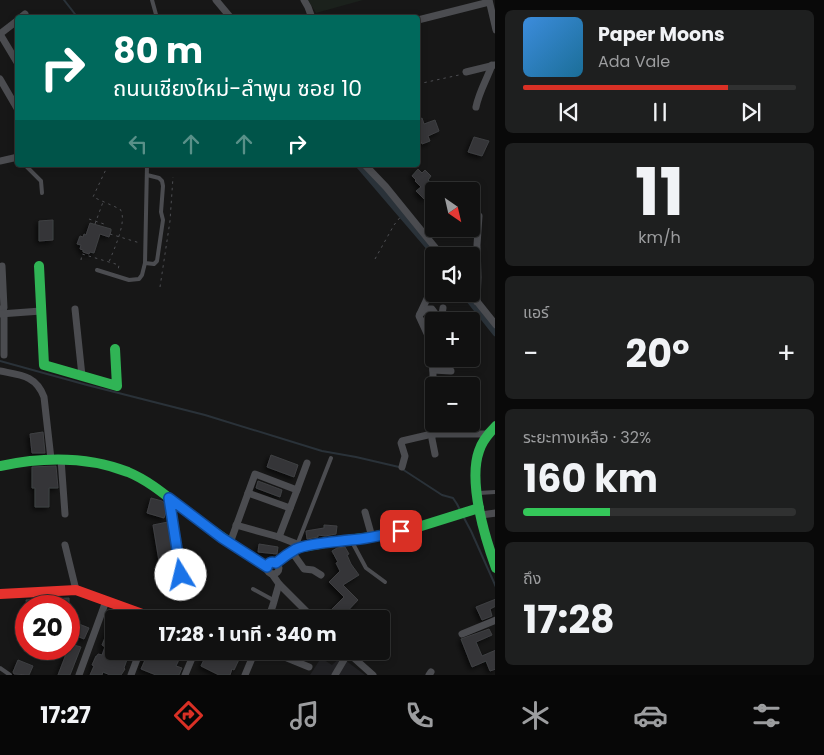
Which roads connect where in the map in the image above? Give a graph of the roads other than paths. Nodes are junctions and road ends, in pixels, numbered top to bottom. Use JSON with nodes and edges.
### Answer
{"nodes":[{"id":1,"x":152,"y":0,"type":"edge"},
{"id":2,"x":216,"y":0,"type":"edge"},
{"id":3,"x":304,"y":0,"type":"edge"},
{"id":4,"x":489,"y":1,"type":"edge"},
{"id":5,"x":156,"y":15,"type":"edge"},
{"id":6,"x":228,"y":15,"type":"edge"},
{"id":7,"x":311,"y":15,"type":"edge"},
{"id":8,"x":420,"y":19,"type":"edge"},
{"id":9,"x":15,"y":22,"type":"edge"},
{"id":10,"x":495,"y":30,"type":"edge"},
{"id":11,"x":15,"y":59,"type":"edge"},
{"id":12,"x":494,"y":65,"type":"edge"},
{"id":13,"x":466,"y":72,"type":"road end"},
{"id":14,"x":0,"y":78,"type":"edge"},
{"id":15,"x":15,"y":105,"type":"edge"},
{"id":16,"x":476,"y":107,"type":"dead end"},
{"id":17,"x":15,"y":158,"type":"edge"},
{"id":18,"x":0,"y":161,"type":"edge"},
{"id":19,"x":27,"y":167,"type":"edge"},
{"id":20,"x":147,"y":167,"type":"edge"},
{"id":21,"x":367,"y":167,"type":"edge"},
{"id":22,"x":147,"y":175,"type":"junction"},
{"id":23,"x":42,"y":193,"type":"dead end"},
{"id":24,"x":435,"y":247,"type":"edge"},
{"id":25,"x":145,"y":263,"type":"junction"},
{"id":26,"x":2,"y":266,"type":"dead end"},
{"id":27,"x":39,"y":266,"type":"dead end"},
{"id":28,"x":97,"y":270,"type":"dead end"},
{"id":29,"x":426,"y":302,"type":"edge"},
{"id":30,"x":477,"y":302,"type":"edge"},
{"id":31,"x":443,"y":308,"type":"dead end"},
{"id":32,"x":75,"y":309,"type":"dead end"},
{"id":33,"x":41,"y":311,"type":"junction"},
{"id":34,"x":1,"y":312,"type":"edge"},
{"id":35,"x":434,"y":312,"type":"edge"},
{"id":36,"x":442,"y":312,"type":"edge"},
{"id":37,"x":420,"y":314,"type":"junction"},
{"id":38,"x":495,"y":325,"type":"edge"},
{"id":39,"x":425,"y":329,"type":"edge"},
{"id":40,"x":115,"y":350,"type":"dead end"},
{"id":41,"x":4,"y":354,"type":"dead end"},
{"id":42,"x":433,"y":367,"type":"edge"},
{"id":43,"x":433,"y":370,"type":"junction"},
{"id":44,"x":451,"y":370,"type":"dead end"},
{"id":45,"x":0,"y":371,"type":"edge"},
{"id":46,"x":82,"y":376,"type":"junction"},
{"id":47,"x":495,"y":426,"type":"edge"},
{"id":48,"x":432,"y":434,"type":"junction"},
{"id":49,"x":487,"y":434,"type":"junction"},
{"id":50,"x":435,"y":454,"type":"dead end"},
{"id":51,"x":331,"y":458,"type":"dead end"},
{"id":52,"x":56,"y":459,"type":"junction"},
{"id":53,"x":307,"y":463,"type":"dead end"},
{"id":54,"x":0,"y":466,"type":"edge"},
{"id":55,"x":402,"y":467,"type":"dead end"},
{"id":56,"x":297,"y":490,"type":"junction"},
{"id":57,"x":248,"y":492,"type":"junction"},
{"id":58,"x":495,"y":492,"type":"edge"},
{"id":59,"x":477,"y":494,"type":"junction"},
{"id":60,"x":169,"y":498,"type":"junction"},
{"id":61,"x":290,"y":508,"type":"junction"},
{"id":62,"x":478,"y":511,"type":"junction"},
{"id":63,"x":365,"y":512,"type":"dead end"},
{"id":64,"x":495,"y":513,"type":"edge"},
{"id":65,"x":64,"y":514,"type":"dead end"},
{"id":66,"x":236,"y":525,"type":"junction"},
{"id":67,"x":372,"y":537,"type":"junction"},
{"id":68,"x":279,"y":538,"type":"junction"},
{"id":69,"x":351,"y":540,"type":"junction"},
{"id":70,"x":491,"y":540,"type":"edge"},
{"id":71,"x":230,"y":543,"type":"junction"},
{"id":72,"x":65,"y":545,"type":"dead end"},
{"id":73,"x":295,"y":548,"type":"junction"},
{"id":74,"x":272,"y":568,"type":"junction"},
{"id":75,"x":495,"y":568,"type":"edge"},
{"id":76,"x":181,"y":575,"type":"dead end"},
{"id":77,"x":321,"y":575,"type":"dead end"},
{"id":78,"x":385,"y":582,"type":"dead end"},
{"id":79,"x":279,"y":584,"type":"junction"},
{"id":80,"x":254,"y":589,"type":"dead end"},
{"id":81,"x":76,"y":590,"type":"junction"},
{"id":82,"x":0,"y":594,"type":"edge"},
{"id":83,"x":106,"y":601,"type":"junction"},
{"id":84,"x":275,"y":601,"type":"junction"},
{"id":85,"x":130,"y":610,"type":"edge"},
{"id":86,"x":272,"y":610,"type":"edge"},
{"id":87,"x":305,"y":610,"type":"edge"},
{"id":88,"x":495,"y":620,"type":"edge"},
{"id":89,"x":462,"y":634,"type":"dead end"},
{"id":90,"x":136,"y":660,"type":"edge"},
{"id":91,"x":191,"y":660,"type":"edge"},
{"id":92,"x":251,"y":660,"type":"edge"},
{"id":93,"x":292,"y":660,"type":"edge"},
{"id":94,"x":343,"y":660,"type":"edge"},
{"id":95,"x":356,"y":660,"type":"edge"},
{"id":96,"x":309,"y":667,"type":"dead end"},
{"id":97,"x":0,"y":668,"type":"edge"},
{"id":98,"x":10,"y":675,"type":"edge"},
{"id":99,"x":79,"y":675,"type":"edge"},
{"id":100,"x":130,"y":675,"type":"edge"},
{"id":101,"x":185,"y":675,"type":"edge"},
{"id":102,"x":245,"y":675,"type":"edge"},
{"id":103,"x":335,"y":675,"type":"edge"},
{"id":104,"x":373,"y":675,"type":"edge"}],
"edges":[{"from":1,"to":5,"type":"lane"},
{"from":2,"to":6,"type":"street"},
{"from":3,"to":7,"type":"street"},
{"from":4,"to":8,"type":"street"},
{"from":4,"to":10,"type":"street"},
{"from":9,"to":11,"type":"street"},
{"from":12,"to":13,"type":"street"},
{"from":12,"to":16,"type":"street"},
{"from":14,"to":15,"type":"street"},
{"from":17,"to":18,"type":"street"},
{"from":19,"to":23,"type":"lane"},
{"from":20,"to":22,"type":"lane"},
{"from":21,"to":24,"type":"street"},
{"from":22,"to":25,"type":"lane"},
{"from":22,"to":25,"type":"lane"},
{"from":25,"to":28,"type":"lane"},
{"from":26,"to":34,"type":"street"},
{"from":27,"to":33,"type":"street"},
{"from":29,"to":37,"type":"street"},
{"from":30,"to":38,"type":"street"},
{"from":31,"to":36,"type":"street"},
{"from":32,"to":46,"type":"street"},
{"from":33,"to":34,"type":"street"},
{"from":33,"to":46,"type":"street"},
{"from":34,"to":41,"type":"street"},
{"from":35,"to":37,"type":"street"},
{"from":37,"to":39,"type":"street"},
{"from":40,"to":46,"type":"street"},
{"from":42,"to":43,"type":"street"},
{"from":43,"to":44,"type":"street"},
{"from":43,"to":48,"type":"street"},
{"from":45,"to":52,"type":"street"},
{"from":47,"to":49,"type":"street"},
{"from":48,"to":49,"type":"street"},
{"from":48,"to":50,"type":"street"},
{"from":48,"to":55,"type":"street"},
{"from":49,"to":59,"type":"street"},
{"from":51,"to":73,"type":"lane"},
{"from":52,"to":54,"type":"street"},
{"from":52,"to":60,"type":"street"},
{"from":52,"to":65,"type":"street"},
{"from":53,"to":56,"type":"street"},
{"from":56,"to":57,"type":"street"},
{"from":56,"to":61,"type":"street"},
{"from":57,"to":61,"type":"street"},
{"from":57,"to":66,"type":"street"},
{"from":58,"to":59,"type":"lane"},
{"from":59,"to":62,"type":"street"},
{"from":60,"to":71,"type":"street"},
{"from":60,"to":76,"type":"lane"},
{"from":61,"to":68,"type":"street"},
{"from":62,"to":64,"type":"street"},
{"from":62,"to":67,"type":"street"},
{"from":62,"to":70,"type":"street"},
{"from":63,"to":67,"type":"street"},
{"from":66,"to":68,"type":"street"},
{"from":66,"to":71,"type":"street"},
{"from":67,"to":69,"type":"street"},
{"from":68,"to":73,"type":"street"},
{"from":69,"to":73,"type":"street"},
{"from":69,"to":78,"type":"lane"},
{"from":70,"to":75,"type":"street"},
{"from":71,"to":74,"type":"street"},
{"from":72,"to":81,"type":"street"},
{"from":73,"to":74,"type":"street"},
{"from":73,"to":77,"type":"street"},
{"from":74,"to":79,"type":"street"},
{"from":79,"to":84,"type":"street"},
{"from":79,"to":87,"type":"street"},
{"from":80,"to":84,"type":"lane"},
{"from":81,"to":82,"type":"street"},
{"from":81,"to":83,"type":"street"},
{"from":83,"to":85,"type":"street"},
{"from":83,"to":99,"type":"street"},
{"from":84,"to":86,"type":"street"},
{"from":88,"to":89,"type":"street"},
{"from":90,"to":100,"type":"street"},
{"from":91,"to":101,"type":"street"},
{"from":92,"to":102,"type":"street"},
{"from":93,"to":96,"type":"street"},
{"from":94,"to":103,"type":"street"},
{"from":95,"to":104,"type":"street"},
{"from":97,"to":98,"type":"lane"}]}
